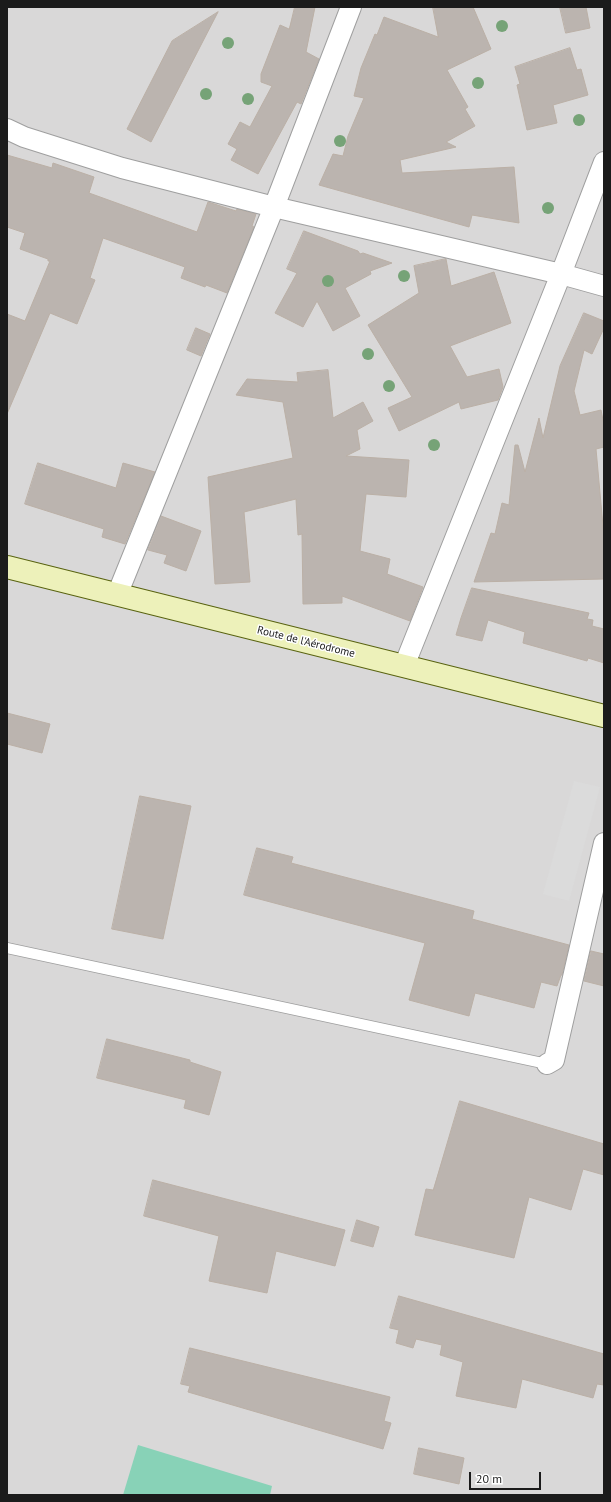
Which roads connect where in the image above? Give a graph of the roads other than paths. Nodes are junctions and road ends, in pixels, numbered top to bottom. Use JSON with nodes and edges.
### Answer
{"nodes":[{"id":1,"x":351,"y":7,"type":"edge"},
{"id":2,"x":7,"y":130,"type":"edge"},
{"id":3,"x":604,"y":162,"type":"edge"},
{"id":4,"x":274,"y":207,"type":"junction"},
{"id":5,"x":561,"y":274,"type":"junction"},
{"id":6,"x":604,"y":286,"type":"edge"},
{"id":7,"x":7,"y":567,"type":"edge"},
{"id":8,"x":117,"y":595,"type":"junction"},
{"id":9,"x":404,"y":666,"type":"junction"},
{"id":10,"x":604,"y":716,"type":"edge"},
{"id":11,"x":604,"y":843,"type":"edge"},
{"id":12,"x":7,"y":948,"type":"edge"},
{"id":13,"x":547,"y":1064,"type":"joint"}],
"edges":[{"from":1,"to":4,"type":"street"},
{"from":2,"to":4,"type":"street"},
{"from":3,"to":5,"type":"street"},
{"from":4,"to":5,"type":"street"},
{"from":4,"to":8,"type":"street"},
{"from":5,"to":6,"type":"street"},
{"from":5,"to":9,"type":"street"},
{"from":7,"to":8,"type":"street","name":"Route de l'Aérodrome"},
{"from":8,"to":9,"type":"street","name":"Route de l'Aérodrome"},
{"from":9,"to":10,"type":"street","name":"Route de l'Aérodrome"},
{"from":11,"to":13,"type":"street"},
{"from":12,"to":13,"type":"lane"}]}
